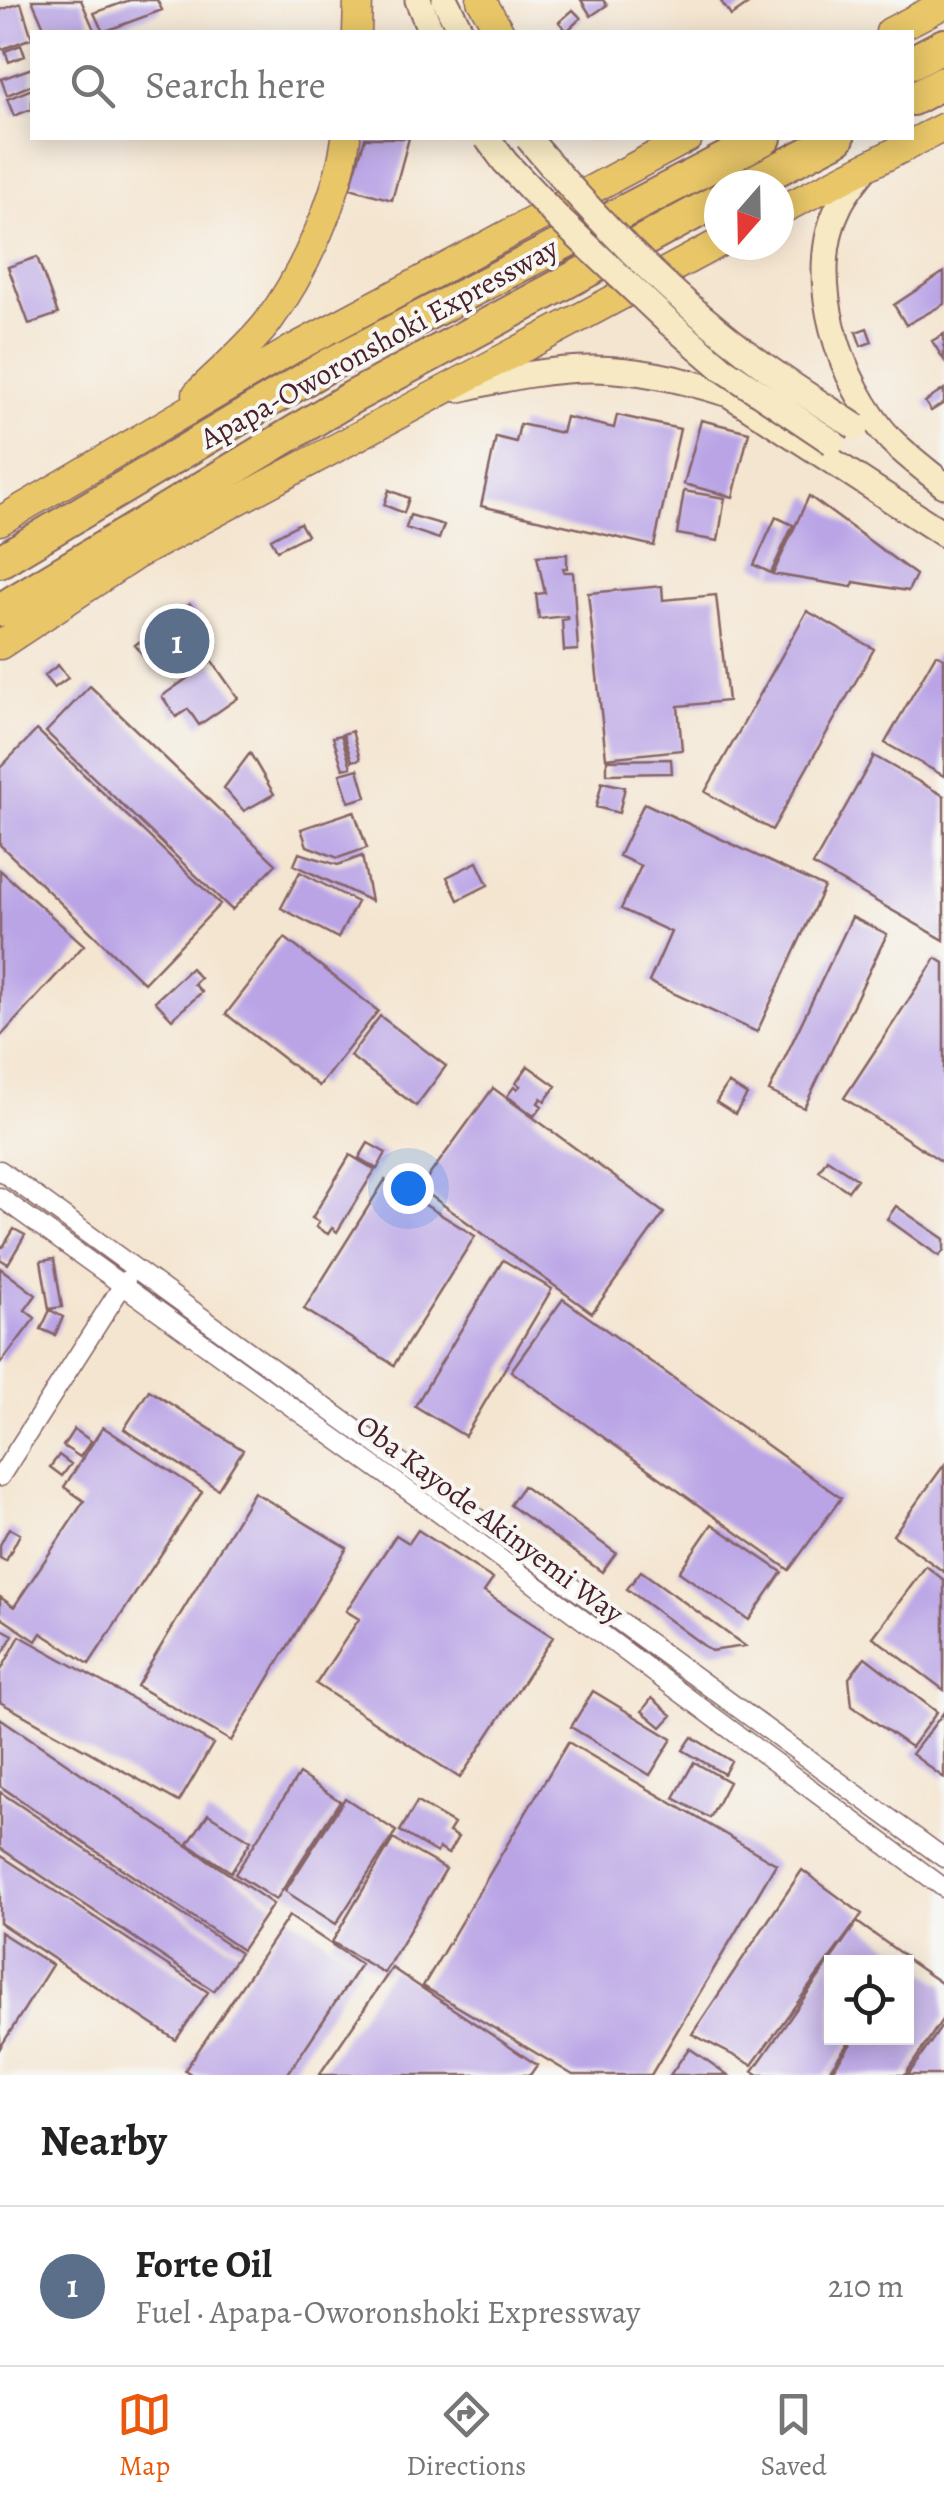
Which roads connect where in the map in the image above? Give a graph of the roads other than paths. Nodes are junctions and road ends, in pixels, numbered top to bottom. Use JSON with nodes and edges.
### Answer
{"nodes":[{"id":1,"x":358,"y":0,"type":"edge"},
{"id":2,"x":418,"y":0,"type":"edge"},
{"id":3,"x":446,"y":0,"type":"edge"},
{"id":4,"x":481,"y":0,"type":"edge"},
{"id":5,"x":944,"y":4,"type":"edge"},
{"id":6,"x":357,"y":30,"type":"edge"},
{"id":7,"x":431,"y":30,"type":"edge"},
{"id":8,"x":460,"y":30,"type":"edge"},
{"id":9,"x":499,"y":30,"type":"edge"},
{"id":10,"x":894,"y":30,"type":"edge"},
{"id":11,"x":944,"y":44,"type":"edge"},
{"id":12,"x":914,"y":61,"type":"edge"},
{"id":13,"x":944,"y":82,"type":"edge"},
{"id":14,"x":914,"y":98,"type":"edge"},
{"id":15,"x":944,"y":127,"type":"edge"},
{"id":16,"x":346,"y":140,"type":"edge"},
{"id":17,"x":488,"y":140,"type":"edge"},
{"id":18,"x":530,"y":140,"type":"edge"},
{"id":19,"x":684,"y":140,"type":"edge"},
{"id":20,"x":761,"y":140,"type":"edge"},
{"id":21,"x":834,"y":140,"type":"edge"},
{"id":22,"x":869,"y":164,"type":"junction"},
{"id":23,"x":776,"y":170,"type":"edge"},
{"id":24,"x":794,"y":203,"type":"edge"},
{"id":25,"x":704,"y":208,"type":"edge"},
{"id":26,"x":704,"y":251,"type":"edge"},
{"id":27,"x":430,"y":396,"type":"junction"},
{"id":28,"x":170,"y":421,"type":"junction"},
{"id":29,"x":944,"y":485,"type":"edge"},
{"id":30,"x":944,"y":498,"type":"edge"},
{"id":31,"x":944,"y":517,"type":"edge"},
{"id":32,"x":0,"y":520,"type":"edge"},
{"id":33,"x":944,"y":534,"type":"edge"},
{"id":34,"x":0,"y":562,"type":"edge"},
{"id":35,"x":0,"y":610,"type":"edge"},
{"id":36,"x":0,"y":645,"type":"edge"},
{"id":37,"x":0,"y":1170,"type":"edge"},
{"id":38,"x":0,"y":1198,"type":"edge"},
{"id":39,"x":134,"y":1270,"type":"junction"},
{"id":40,"x":122,"y":1286,"type":"junction"},
{"id":41,"x":0,"y":1477,"type":"edge"},
{"id":42,"x":944,"y":1858,"type":"edge"},
{"id":43,"x":944,"y":1888,"type":"edge"}],
"edges":[{"from":1,"to":6,"type":"main road"},
{"from":2,"to":7,"type":"main road"},
{"from":3,"to":8,"type":"main road"},
{"from":4,"to":9,"type":"main road"},
{"from":5,"to":10,"type":"main road"},
{"from":11,"to":12,"type":"highway"},
{"from":13,"to":14,"type":"highway"},
{"from":15,"to":22,"type":"main road"},
{"from":16,"to":28,"type":"main road"},
{"from":17,"to":31,"type":"main road","bridge":true},
{"from":18,"to":30,"type":"main road","bridge":true},
{"from":19,"to":28,"type":"main road","name":"Apapa-Oworonshoki Expressway"},
{"from":20,"to":34,"type":"highway","name":"Apapa-Oworonshoki Expressway"},
{"from":21,"to":23,"type":"highway"},
{"from":22,"to":24,"type":"main road"},
{"from":22,"to":29,"type":"main road"},
{"from":25,"to":35,"type":"highway","name":"Apapa-Oworonshoki Expressway"},
{"from":26,"to":27,"type":"main road"},
{"from":27,"to":33,"type":"main road"},
{"from":27,"to":36,"type":"main road"},
{"from":28,"to":32,"type":"main road","name":"Apapa-Oworonshoki Expressway"},
{"from":37,"to":39,"type":"street","name":"Oba Kayode Akinyemi Way"},
{"from":38,"to":40,"type":"street","name":"Oba Kayode Akinyemi Way"},
{"from":39,"to":40,"type":"street"},
{"from":39,"to":42,"type":"street","name":"Oba Kayode Akinyemi Way"},
{"from":40,"to":41,"type":"street"},
{"from":40,"to":43,"type":"street","name":"Oba Kayode Akinyemi Way"}]}
